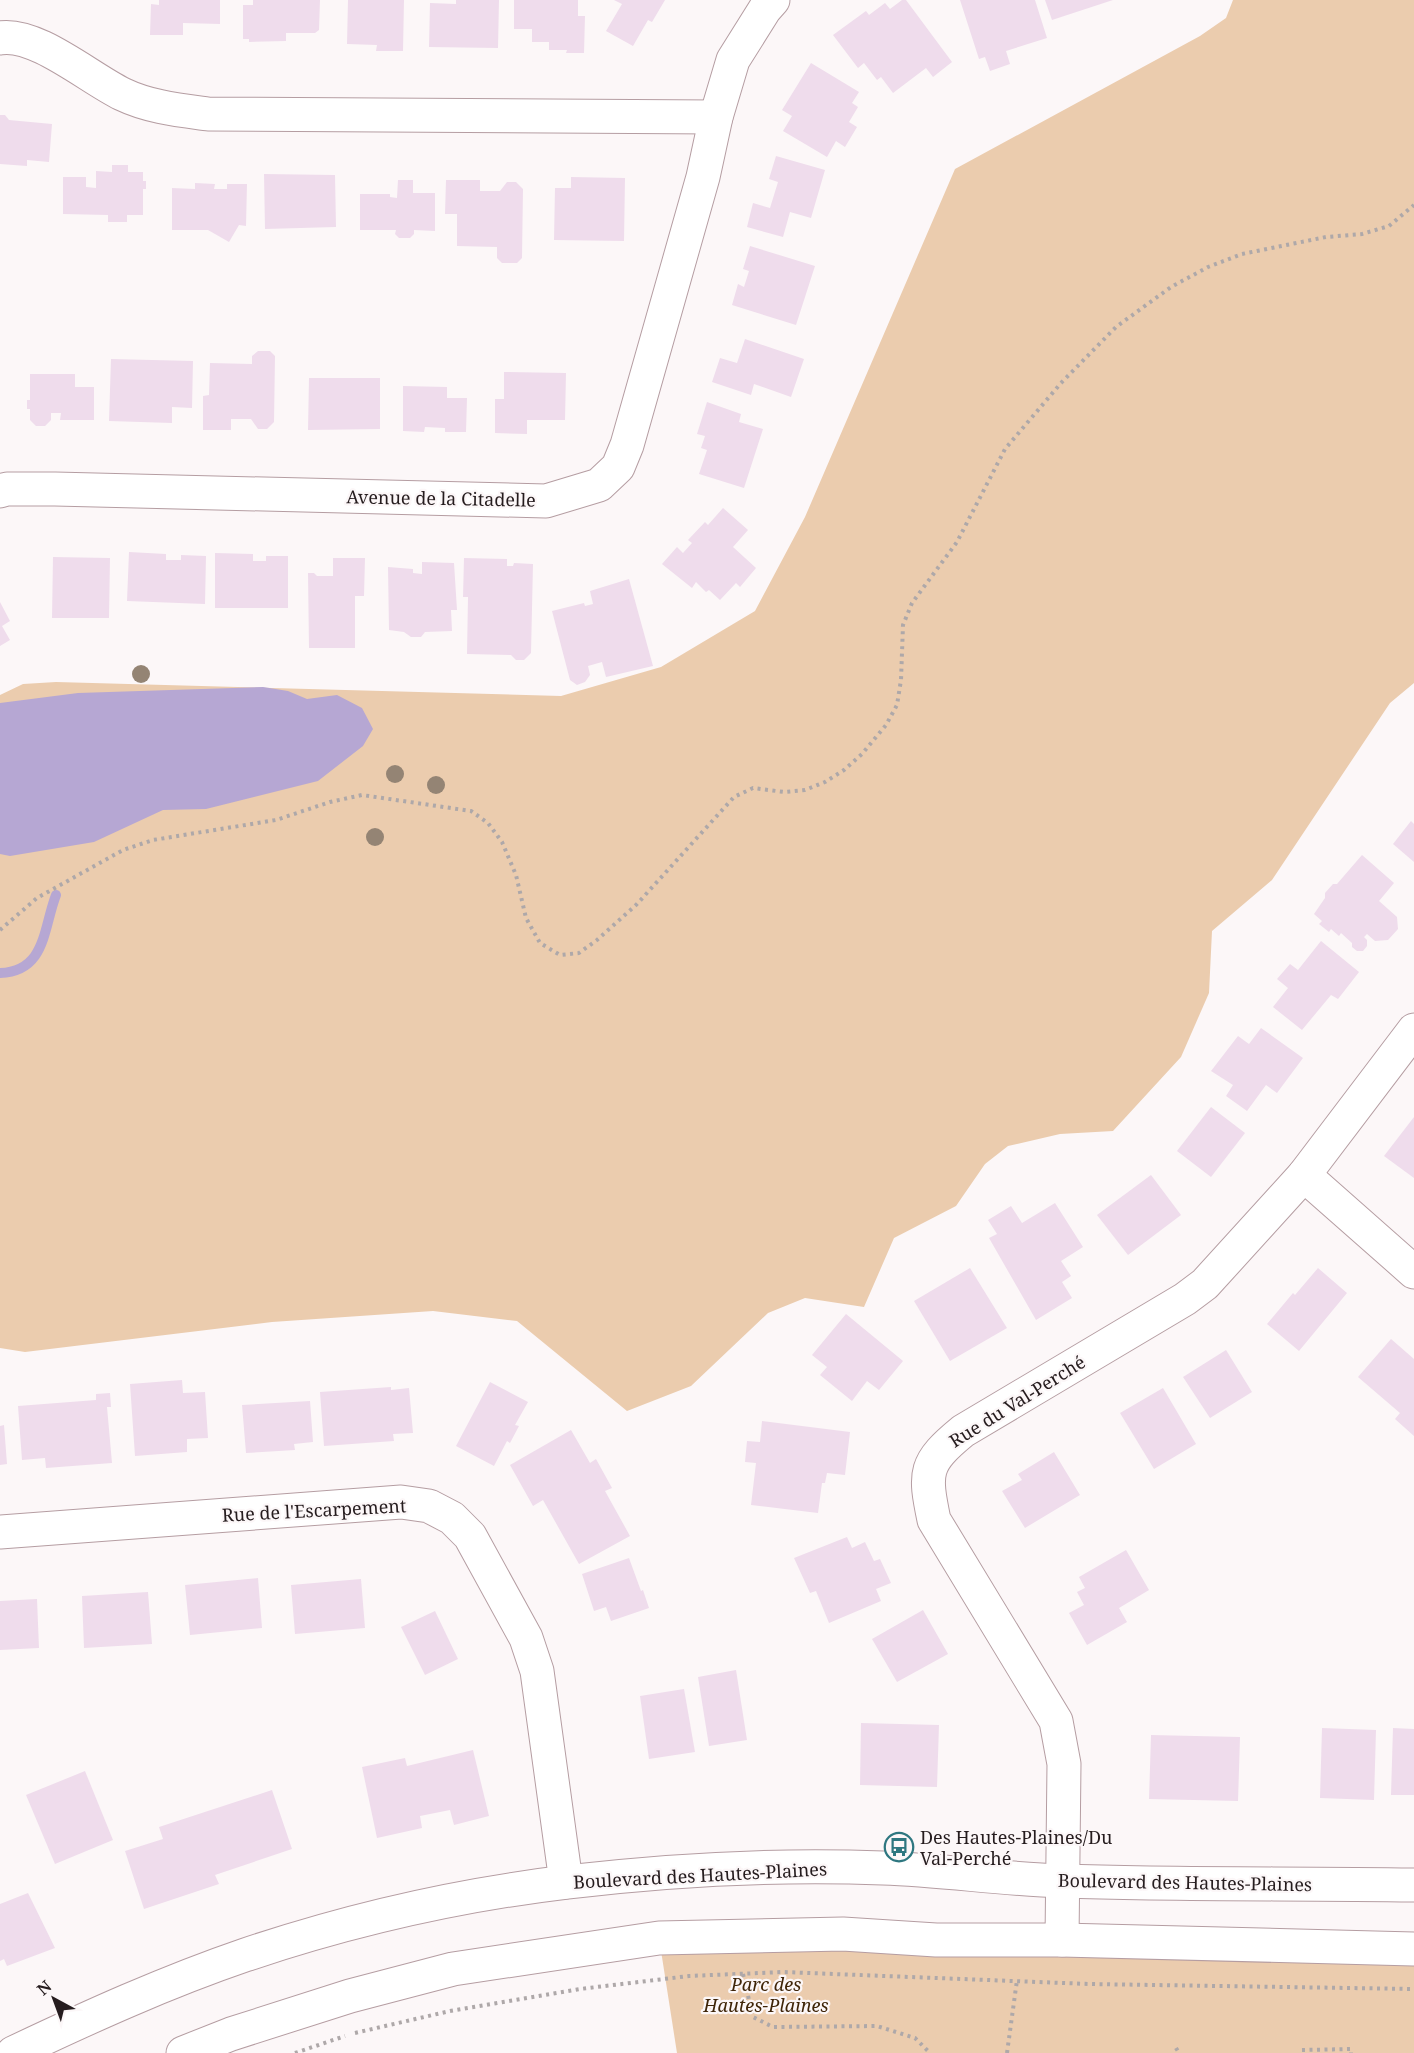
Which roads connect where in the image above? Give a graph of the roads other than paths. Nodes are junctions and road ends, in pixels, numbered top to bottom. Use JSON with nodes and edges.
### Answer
{"nodes":[{"id":1,"x":773,"y":0,"type":"edge"},
{"id":2,"x":0,"y":38,"type":"edge"},
{"id":3,"x":716,"y":117,"type":"junction"},
{"id":4,"x":0,"y":491,"type":"edge"},
{"id":5,"x":1414,"y":1030,"type":"edge"},
{"id":6,"x":1304,"y":1175,"type":"junction"},
{"id":7,"x":1414,"y":1272,"type":"edge"},
{"id":8,"x":0,"y":1532,"type":"edge"},
{"id":9,"x":1062,"y":1881,"type":"junction"},
{"id":10,"x":566,"y":1882,"type":"junction"},
{"id":11,"x":1414,"y":1885,"type":"edge"},
{"id":12,"x":1062,"y":1940,"type":"junction"},
{"id":13,"x":1414,"y":1949,"type":"edge"},
{"id":14,"x":14,"y":2053,"type":"edge"},
{"id":15,"x":183,"y":2053,"type":"edge"}],
"edges":[{"from":1,"to":3,"type":"street","name":"Avenue de la Citadelle"},
{"from":2,"to":3,"type":"street"},
{"from":3,"to":4,"type":"street","name":"Avenue de la Citadelle"},
{"from":5,"to":6,"type":"street","name":"Rue du Val-Perché"},
{"from":6,"to":7,"type":"street"},
{"from":6,"to":9,"type":"street","name":"Rue du Val-Perché"},
{"from":8,"to":10,"type":"street","name":"Rue de l'Escarpement"},
{"from":9,"to":10,"type":"street","name":"Boulevard des Hautes-Plaines"},
{"from":9,"to":11,"type":"street","name":"Boulevard des Hautes-Plaines"},
{"from":9,"to":12,"type":"street","name":"Rue du Val-Perché"},
{"from":10,"to":14,"type":"street","name":"Boulevard des Hautes-Plaines"},
{"from":12,"to":13,"type":"street"},
{"from":12,"to":15,"type":"street"}]}
